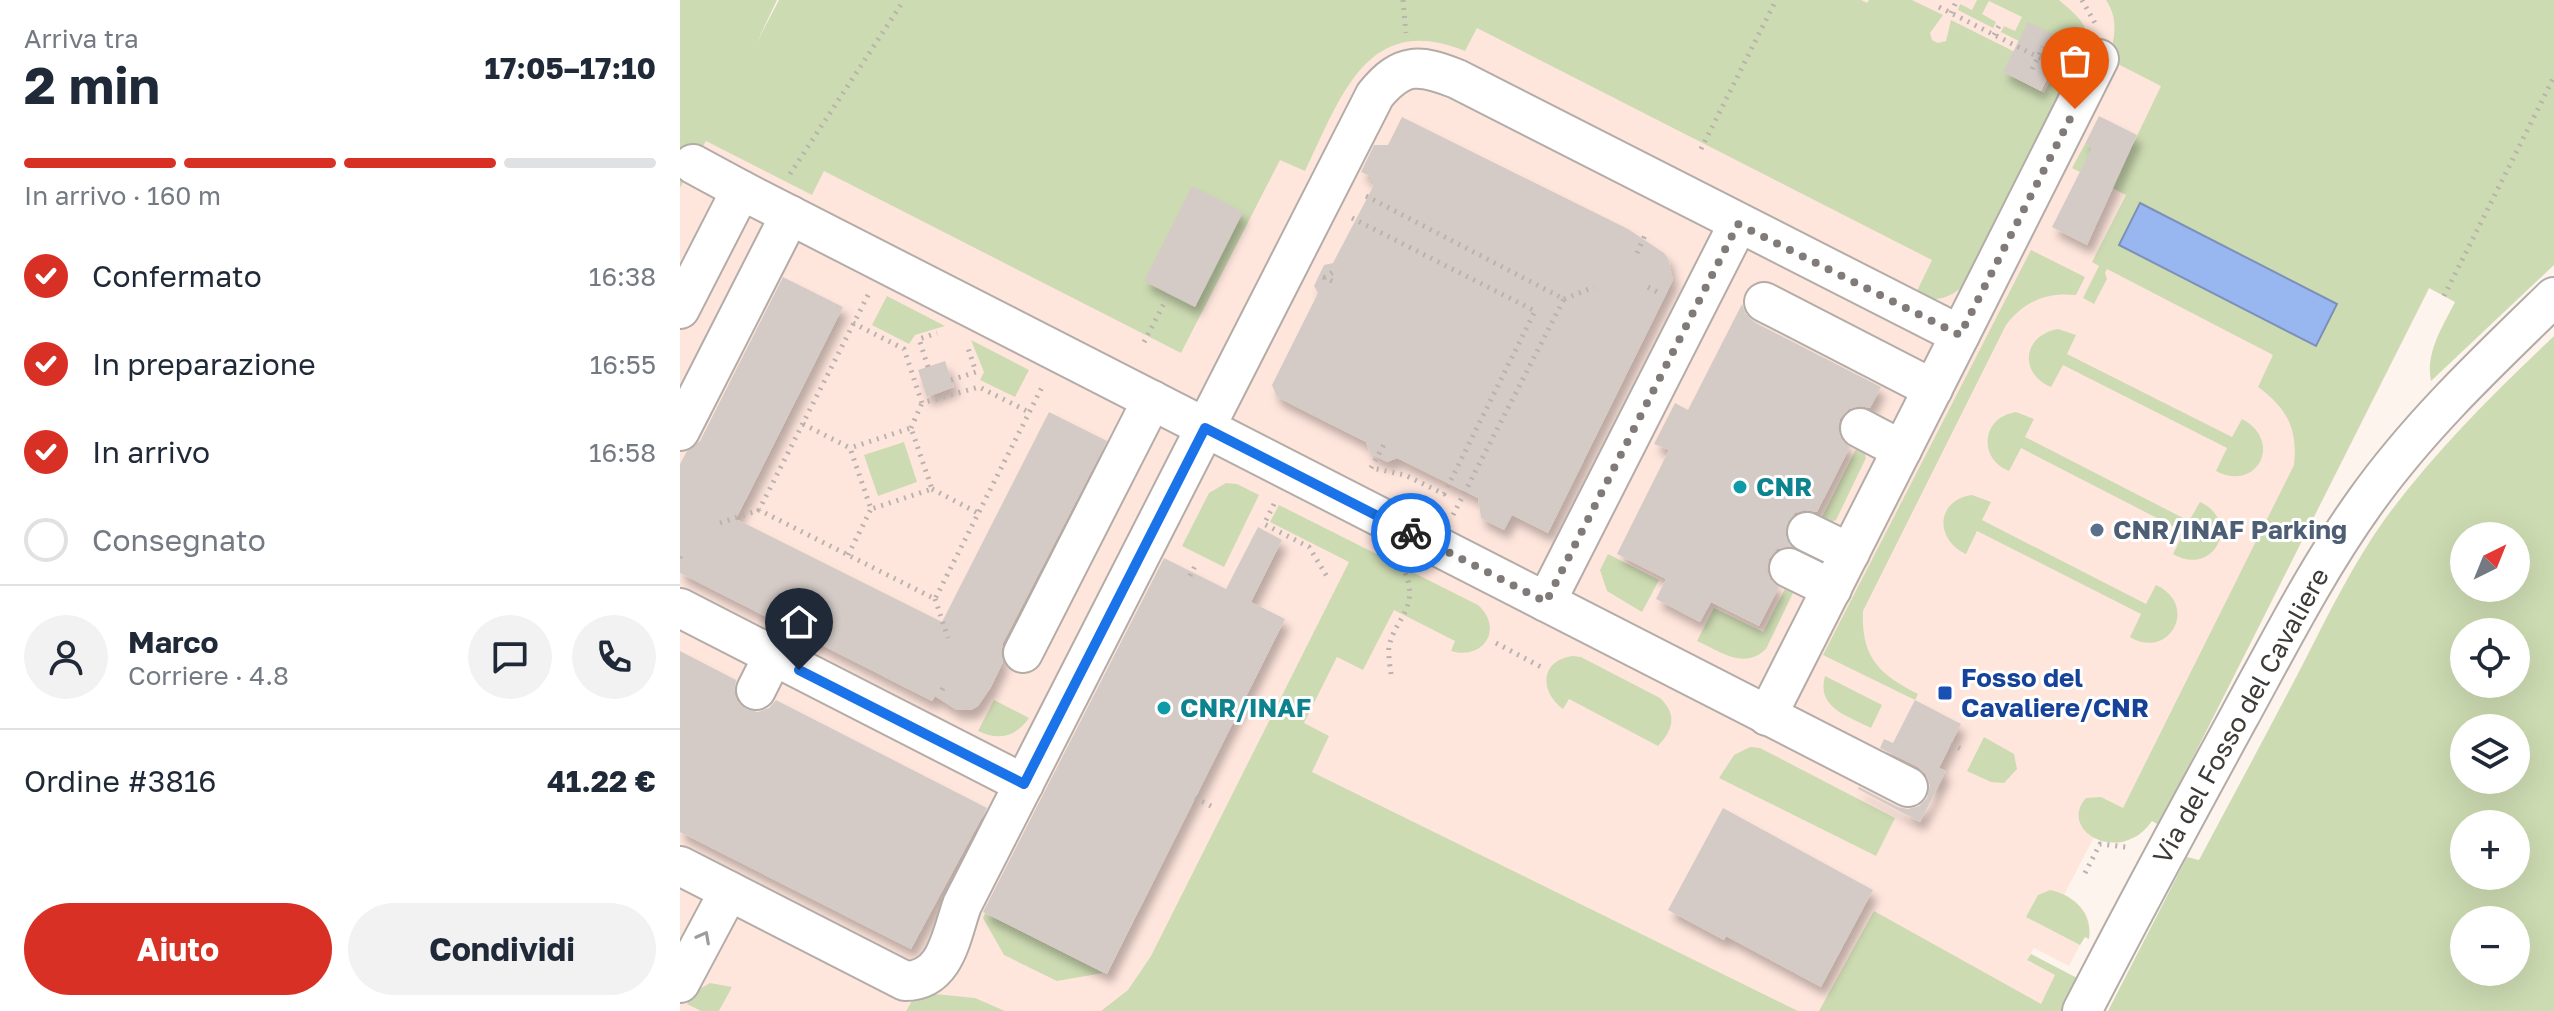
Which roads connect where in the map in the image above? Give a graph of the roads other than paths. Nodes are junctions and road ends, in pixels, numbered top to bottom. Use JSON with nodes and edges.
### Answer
{"nodes":[{"id":1,"x":2094,"y":71,"type":"road end"},
{"id":2,"x":693,"y":164,"type":"dead end"},
{"id":3,"x":767,"y":204,"type":"junction"},
{"id":4,"x":1738,"y":224,"type":"junction"},
{"id":5,"x":2554,"y":297,"type":"edge"},
{"id":6,"x":1764,"y":302,"type":"dead end"},
{"id":7,"x":680,"y":309,"type":"edge"},
{"id":8,"x":1960,"y":335,"type":"junction"},
{"id":9,"x":1933,"y":389,"type":"junction"},
{"id":10,"x":1152,"y":400,"type":"junction"},
{"id":11,"x":1205,"y":428,"type":"junction"},
{"id":12,"x":1860,"y":428,"type":"dead end"},
{"id":13,"x":680,"y":431,"type":"edge"},
{"id":14,"x":1902,"y":450,"type":"junction"},
{"id":15,"x":1807,"y":532,"type":"dead end"},
{"id":16,"x":1850,"y":553,"type":"junction"},
{"id":17,"x":1789,"y":568,"type":"dead end"},
{"id":18,"x":1832,"y":589,"type":"junction"},
{"id":19,"x":1546,"y":602,"type":"junction"},
{"id":20,"x":680,"y":608,"type":"edge"},
{"id":21,"x":1023,"y":653,"type":"dead end"},
{"id":22,"x":773,"y":656,"type":"junction"},
{"id":23,"x":756,"y":690,"type":"dead end"},
{"id":24,"x":1767,"y":716,"type":"junction"},
{"id":25,"x":1024,"y":784,"type":"junction"},
{"id":26,"x":1908,"y":787,"type":"dead end"},
{"id":27,"x":680,"y":866,"type":"edge"},
{"id":28,"x":729,"y":891,"type":"junction"},
{"id":29,"x":680,"y":983,"type":"edge"},
{"id":30,"x":2082,"y":1011,"type":"edge"}],
"edges":[{"from":1,"to":8,"type":"street"},
{"from":2,"to":3,"type":"street"},
{"from":3,"to":7,"type":"street"},
{"from":3,"to":10,"type":"street"},
{"from":3,"to":13,"type":"street"},
{"from":4,"to":8,"type":"street"},
{"from":4,"to":11,"type":"street"},
{"from":4,"to":19,"type":"street"},
{"from":5,"to":30,"type":"street","name":"Via del Fosso del Cavaliere"},
{"from":6,"to":9,"type":"street"},
{"from":8,"to":9,"type":"street"},
{"from":9,"to":14,"type":"street"},
{"from":10,"to":11,"type":"street"},
{"from":10,"to":21,"type":"street"},
{"from":11,"to":19,"type":"street"},
{"from":11,"to":25,"type":"street"},
{"from":12,"to":14,"type":"street"},
{"from":14,"to":16,"type":"street"},
{"from":15,"to":16,"type":"street"},
{"from":16,"to":18,"type":"street"},
{"from":17,"to":18,"type":"street"},
{"from":18,"to":24,"type":"street"},
{"from":19,"to":24,"type":"street"},
{"from":20,"to":22,"type":"street"},
{"from":22,"to":23,"type":"street"},
{"from":22,"to":25,"type":"street"},
{"from":24,"to":26,"type":"street"},
{"from":25,"to":28,"type":"street"},
{"from":27,"to":28,"type":"street"},
{"from":29,"to":28,"type":"street","one_way":true}]}
